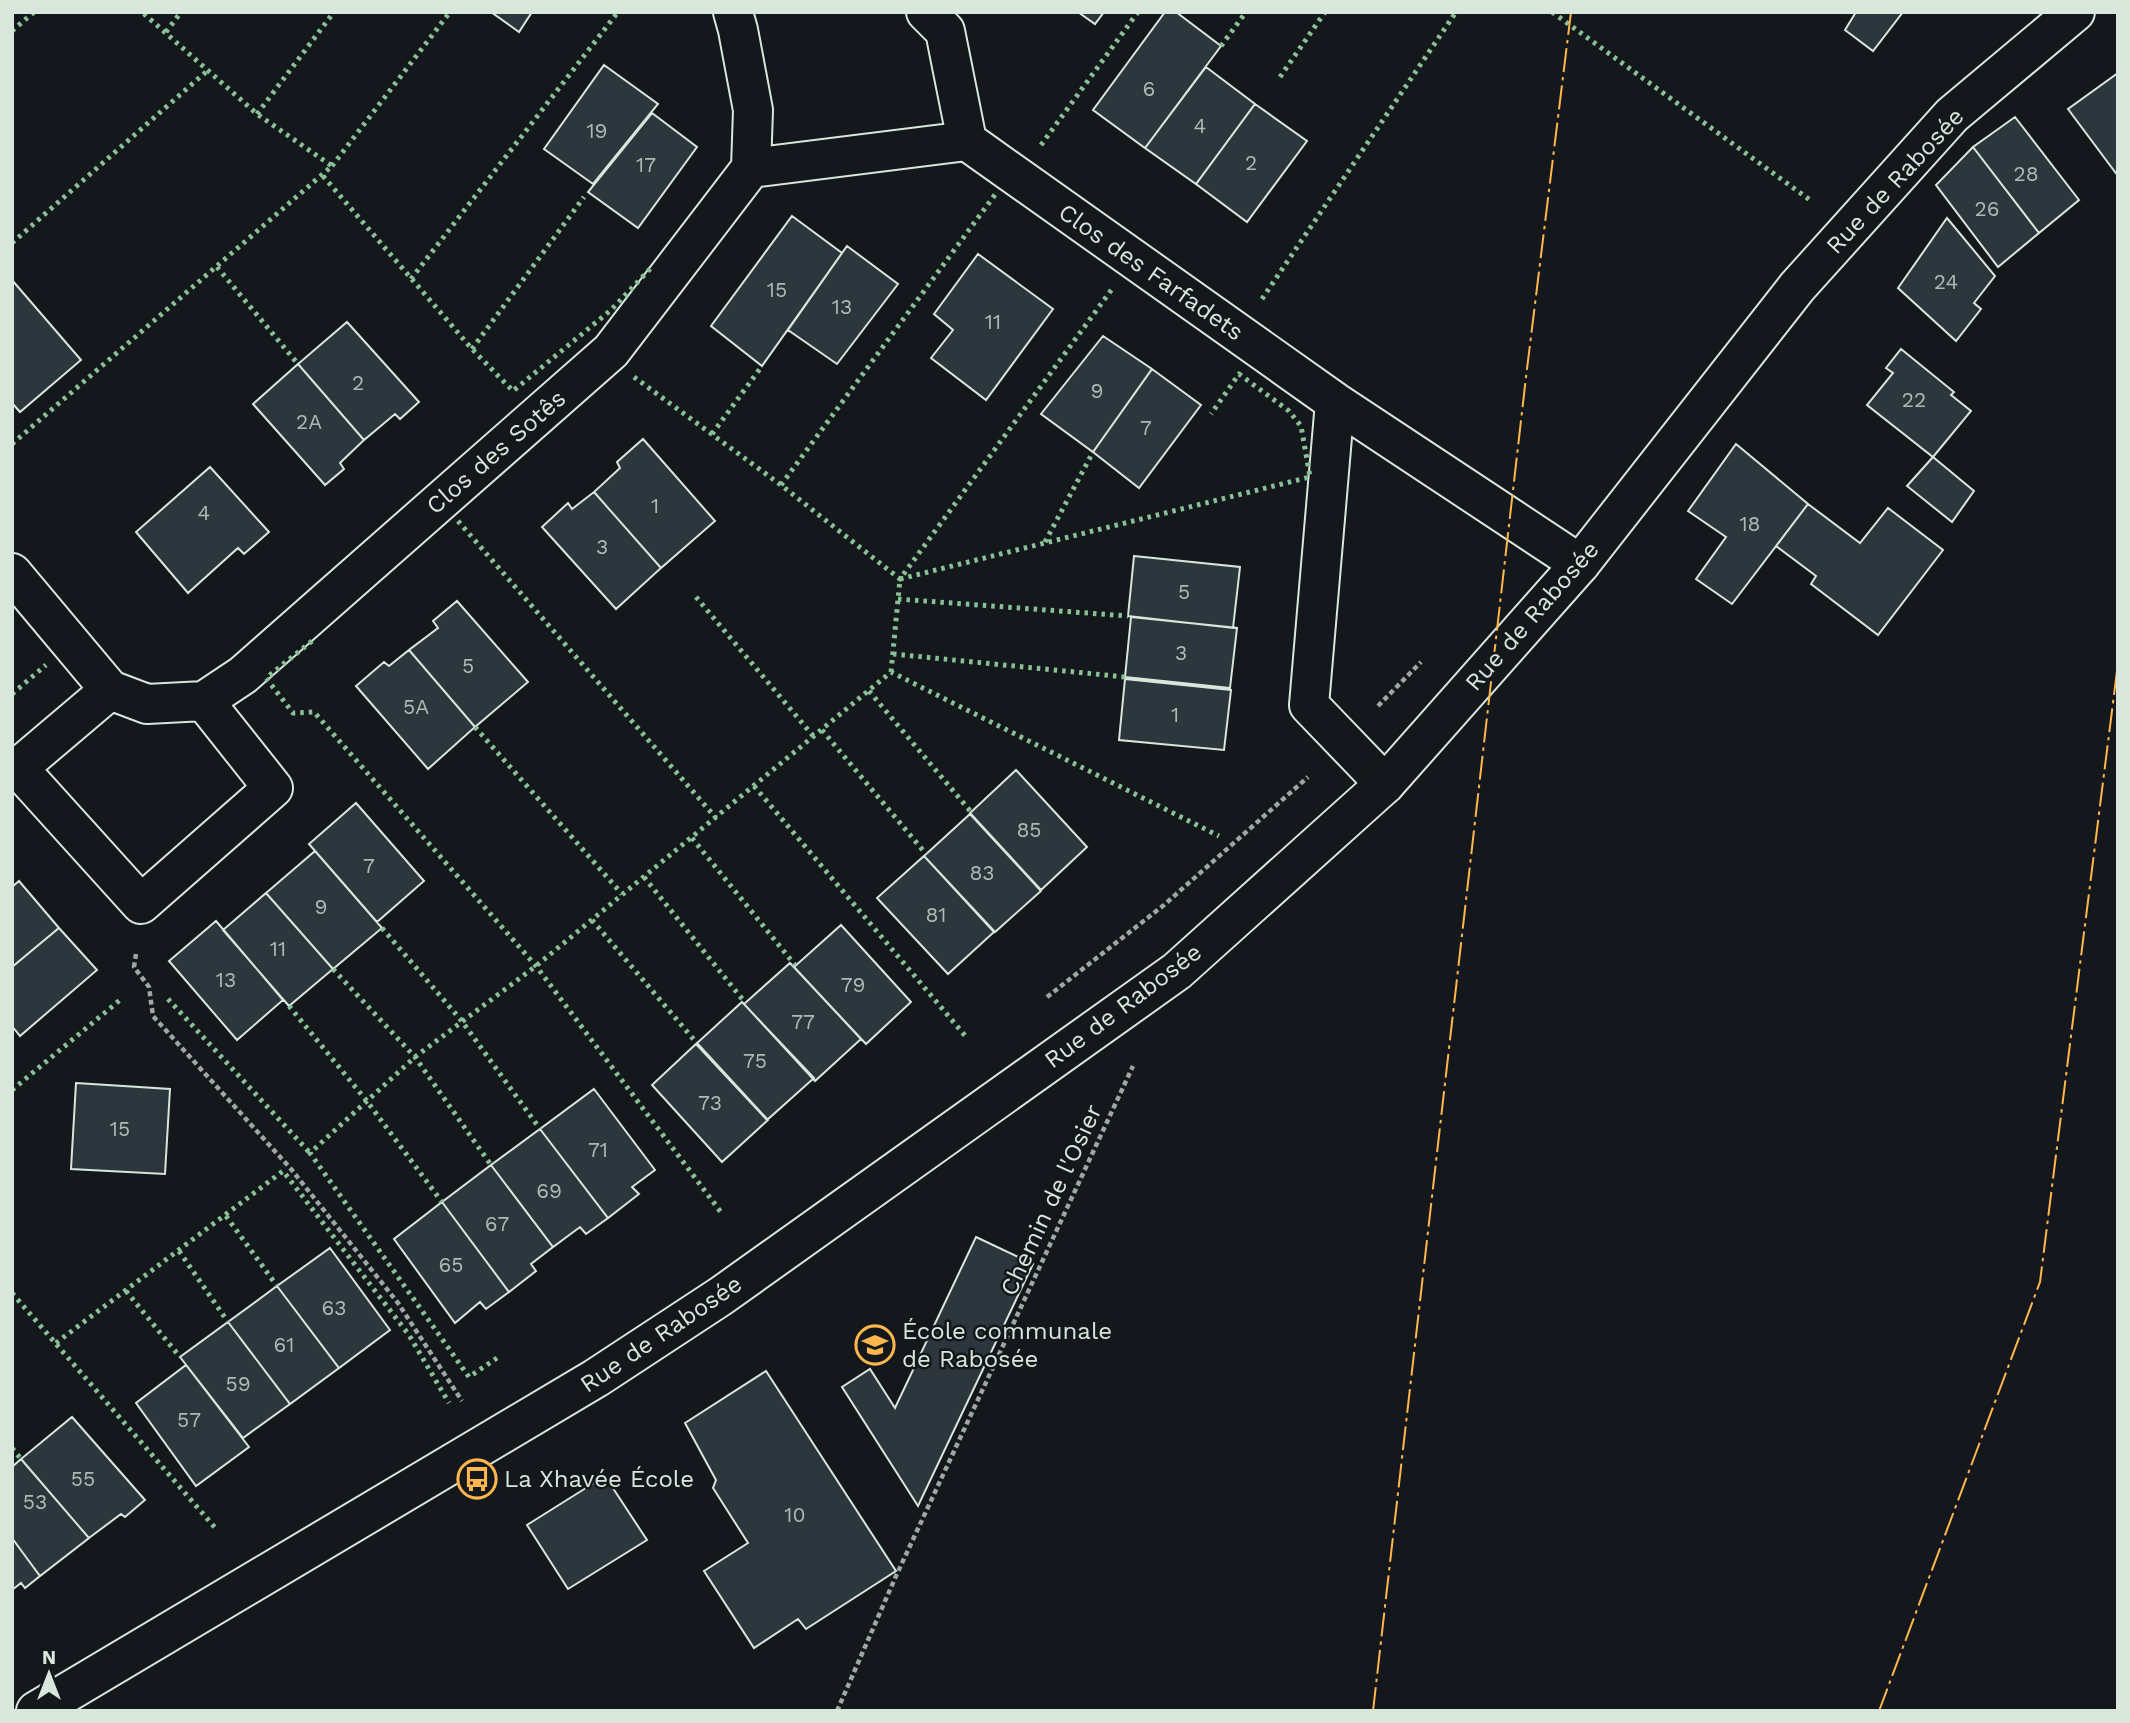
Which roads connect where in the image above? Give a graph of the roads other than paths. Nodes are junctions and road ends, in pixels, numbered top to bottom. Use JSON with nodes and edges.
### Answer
{"nodes":[{"id":1,"x":733,"y":12,"type":"edge"},
{"id":2,"x":926,"y":12,"type":"edge"},
{"id":3,"x":2075,"y":12,"type":"edge"},
{"id":4,"x":967,"y":141,"type":"junction"},
{"id":5,"x":751,"y":168,"type":"junction"},
{"id":6,"x":1335,"y":402,"type":"junction"},
{"id":7,"x":1580,"y":564,"type":"junction"},
{"id":8,"x":12,"y":573,"type":"edge"},
{"id":9,"x":110,"y":690,"type":"junction"},
{"id":10,"x":204,"y":701,"type":"junction"},
{"id":11,"x":1385,"y":785,"type":"junction"},
{"id":12,"x":36,"y":1711,"type":"edge"}],
"edges":[{"from":1,"to":5,"type":"street"},
{"from":2,"to":4,"type":"street"},
{"from":3,"to":7,"type":"street","name":"Rue de Rabosée"},
{"from":4,"to":5,"type":"street"},
{"from":4,"to":6,"type":"street","name":"Clos des Farfadets"},
{"from":5,"to":10,"type":"street","name":"Clos des Sotês"},
{"from":6,"to":7,"type":"street","name":"Clos des Farfadets"},
{"from":6,"to":11,"type":"street"},
{"from":7,"to":11,"type":"street","name":"Rue de Rabosée"},
{"from":8,"to":9,"type":"street"},
{"from":9,"to":10,"type":"street"},
{"from":9,"to":10,"type":"street"},
{"from":11,"to":12,"type":"street","name":"Rue de Rabosée"}]}
